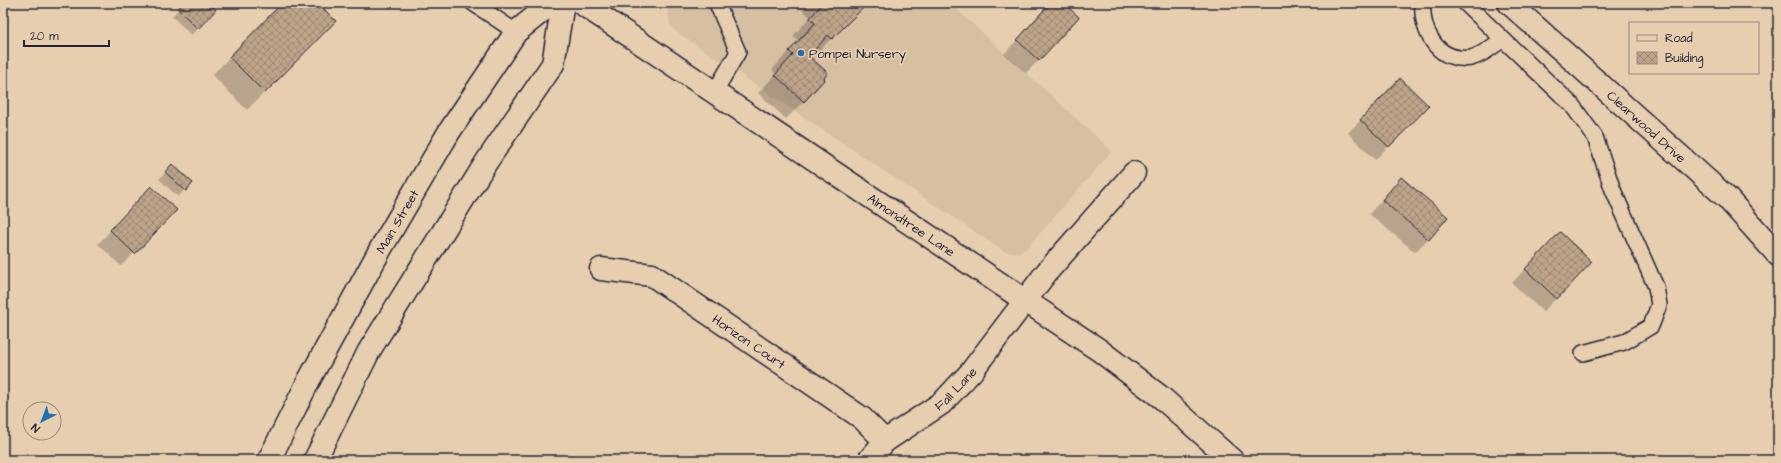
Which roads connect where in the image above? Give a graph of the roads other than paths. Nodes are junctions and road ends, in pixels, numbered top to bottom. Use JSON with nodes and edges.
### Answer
{"nodes":[{"id":1,"x":474,"y":3,"type":"edge"},
{"id":2,"x":552,"y":3,"type":"edge"},
{"id":3,"x":564,"y":3,"type":"edge"},
{"id":4,"x":581,"y":3,"type":"edge"},
{"id":5,"x":720,"y":3,"type":"edge"},
{"id":6,"x":1422,"y":3,"type":"edge"},
{"id":7,"x":1465,"y":3,"type":"edge"},
{"id":8,"x":1509,"y":3,"type":"edge"},
{"id":9,"x":516,"y":32,"type":"junction"},
{"id":10,"x":1503,"y":39,"type":"junction"},
{"id":11,"x":714,"y":93,"type":"junction"},
{"id":12,"x":1134,"y":172,"type":"dead end"},
{"id":13,"x":1778,"y":255,"type":"edge"},
{"id":14,"x":601,"y":269,"type":"dead end"},
{"id":15,"x":1024,"y":300,"type":"junction"},
{"id":16,"x":1583,"y":353,"type":"dead end"},
{"id":17,"x":885,"y":441,"type":"junction"},
{"id":18,"x":269,"y":460,"type":"edge"},
{"id":19,"x":314,"y":460,"type":"edge"},
{"id":20,"x":869,"y":460,"type":"edge"},
{"id":21,"x":1232,"y":460,"type":"edge"}],
"edges":[{"from":1,"to":9,"type":"lane"},
{"from":2,"to":9,"type":"street","name":"Main Street"},
{"from":3,"to":19,"type":"street"},
{"from":4,"to":11,"type":"street","name":"Almondtree Lane"},
{"from":5,"to":11,"type":"lane"},
{"from":6,"to":10,"type":"lane"},
{"from":7,"to":10,"type":"lane"},
{"from":8,"to":13,"type":"street","name":"Clearwood Drive"},
{"from":9,"to":18,"type":"street","name":"Main Street"},
{"from":10,"to":16,"type":"lane"},
{"from":11,"to":15,"type":"street","name":"Almondtree Lane"},
{"from":12,"to":15,"type":"street","name":"Fall Lane"},
{"from":14,"to":17,"type":"street","name":"Horizon Court"},
{"from":15,"to":17,"type":"street","name":"Fall Lane"},
{"from":15,"to":21,"type":"street","name":"Almondtree Lane"},
{"from":17,"to":20,"type":"street","name":"Fall Lane"}]}
